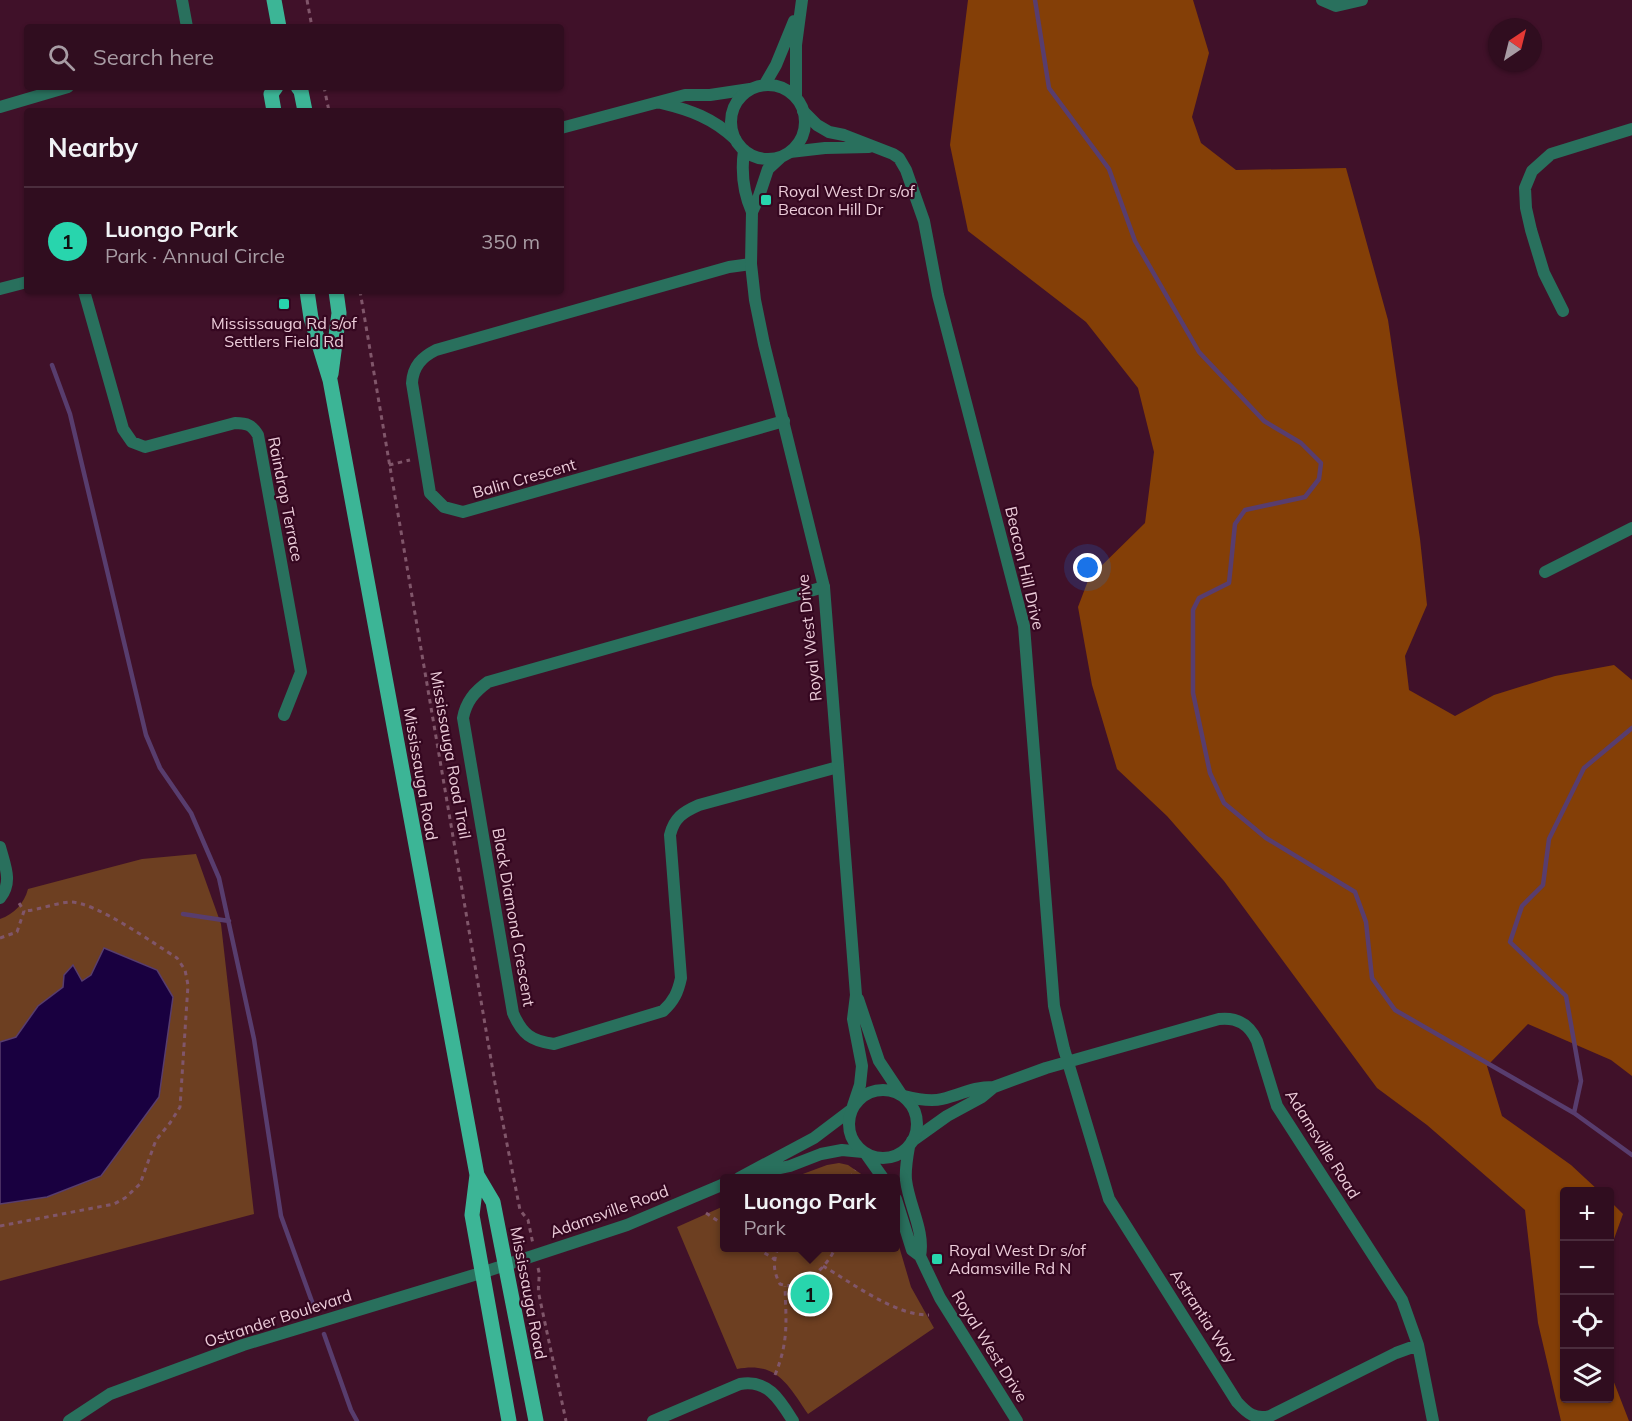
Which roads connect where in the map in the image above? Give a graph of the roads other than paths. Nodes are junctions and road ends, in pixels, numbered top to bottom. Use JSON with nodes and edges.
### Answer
{"nodes":[{"id":1,"x":182,"y":0,"type":"edge"},
{"id":2,"x":274,"y":0,"type":"edge"},
{"id":3,"x":802,"y":0,"type":"edge"},
{"id":4,"x":1322,"y":0,"type":"edge"},
{"id":5,"x":1362,"y":0,"type":"edge"},
{"id":6,"x":186,"y":24,"type":"edge"},
{"id":7,"x":278,"y":24,"type":"edge"},
{"id":8,"x":765,"y":84,"type":"junction"},
{"id":9,"x":750,"y":88,"type":"junction"},
{"id":10,"x":59,"y":90,"type":"edge"},
{"id":11,"x":274,"y":90,"type":"edge"},
{"id":12,"x":300,"y":90,"type":"edge"},
{"id":13,"x":796,"y":97,"type":"junction"},
{"id":14,"x":657,"y":102,"type":"junction"},
{"id":15,"x":0,"y":107,"type":"edge"},
{"id":16,"x":273,"y":108,"type":"edge"},
{"id":17,"x":304,"y":108,"type":"edge"},
{"id":18,"x":803,"y":111,"type":"junction"},
{"id":19,"x":564,"y":127,"type":"edge"},
{"id":20,"x":1632,"y":129,"type":"edge"},
{"id":21,"x":735,"y":139,"type":"junction"},
{"id":22,"x":872,"y":147,"type":"junction"},
{"id":23,"x":744,"y":150,"type":"junction"},
{"id":24,"x":785,"y":154,"type":"junction"},
{"id":25,"x":752,"y":212,"type":"junction"},
{"id":26,"x":751,"y":264,"type":"junction"},
{"id":27,"x":24,"y":283,"type":"edge"},
{"id":28,"x":0,"y":290,"type":"edge"},
{"id":29,"x":85,"y":294,"type":"edge"},
{"id":30,"x":307,"y":294,"type":"edge"},
{"id":31,"x":336,"y":294,"type":"edge"},
{"id":32,"x":1563,"y":311,"type":"dead end"},
{"id":33,"x":330,"y":380,"type":"junction"},
{"id":34,"x":784,"y":421,"type":"junction"},
{"id":35,"x":1632,"y":528,"type":"edge"},
{"id":36,"x":1545,"y":572,"type":"dead end"},
{"id":37,"x":824,"y":587,"type":"junction"},
{"id":38,"x":284,"y":716,"type":"dead end"},
{"id":39,"x":838,"y":766,"type":"junction"},
{"id":40,"x":0,"y":848,"type":"edge"},
{"id":41,"x":0,"y":898,"type":"edge"},
{"id":42,"x":856,"y":995,"type":"junction"},
{"id":43,"x":1068,"y":1062,"type":"junction"},
{"id":44,"x":994,"y":1087,"type":"junction"},
{"id":45,"x":902,"y":1095,"type":"junction"},
{"id":46,"x":852,"y":1108,"type":"junction"},
{"id":47,"x":911,"y":1144,"type":"junction"},
{"id":48,"x":864,"y":1152,"type":"junction"},
{"id":49,"x":748,"y":1174,"type":"edge"},
{"id":50,"x":753,"y":1174,"type":"edge"},
{"id":51,"x":879,"y":1174,"type":"edge"},
{"id":52,"x":477,"y":1175,"type":"junction"},
{"id":53,"x":720,"y":1186,"type":"edge"},
{"id":54,"x":900,"y":1212,"type":"edge"},
{"id":55,"x":920,"y":1256,"type":"junction"},
{"id":56,"x":504,"y":1266,"type":"junction"},
{"id":57,"x":484,"y":1272,"type":"junction"},
{"id":58,"x":1418,"y":1345,"type":"junction"},
{"id":59,"x":76,"y":1419,"type":"edge"},
{"id":60,"x":509,"y":1421,"type":"edge"},
{"id":61,"x":536,"y":1421,"type":"edge"},
{"id":62,"x":653,"y":1421,"type":"edge"},
{"id":63,"x":793,"y":1421,"type":"edge"},
{"id":64,"x":1017,"y":1421,"type":"edge"},
{"id":65,"x":1433,"y":1421,"type":"edge"}],
"edges":[{"from":1,"to":6,"type":"street"},
{"from":2,"to":7,"type":"main road"},
{"from":3,"to":8,"type":"street"},
{"from":3,"to":13,"type":"street"},
{"from":4,"to":5,"type":"street"},
{"from":8,"to":9,"type":"street"},
{"from":8,"to":13,"type":"street"},
{"from":9,"to":14,"type":"street"},
{"from":9,"to":21,"type":"street"},
{"from":10,"to":15,"type":"street"},
{"from":11,"to":16,"type":"main road"},
{"from":12,"to":17,"type":"main road"},
{"from":13,"to":18,"type":"street"},
{"from":14,"to":19,"type":"street"},
{"from":14,"to":21,"type":"street"},
{"from":18,"to":22,"type":"street","name":"Beacon Hill Drive"},
{"from":18,"to":24,"type":"street"},
{"from":20,"to":32,"type":"street"},
{"from":21,"to":23,"type":"street"},
{"from":22,"to":24,"type":"street","name":"Beacon Hill Drive"},
{"from":22,"to":43,"type":"street","name":"Beacon Hill Drive"},
{"from":23,"to":24,"type":"street"},
{"from":23,"to":25,"type":"street","name":"Royal West Drive"},
{"from":24,"to":25,"type":"street","name":"Royal West Drive"},
{"from":25,"to":26,"type":"street","name":"Royal West Drive"},
{"from":26,"to":34,"type":"street","name":"Royal West Drive"},
{"from":26,"to":34,"type":"street","name":"Balin Crescent"},
{"from":27,"to":28,"type":"street"},
{"from":29,"to":38,"type":"street","name":"Raindrop Terrace"},
{"from":30,"to":33,"type":"main road","name":"Mississauga Road"},
{"from":31,"to":33,"type":"main road","name":"Mississauga Road"},
{"from":33,"to":52,"type":"main road","name":"Mississauga Road"},
{"from":34,"to":37,"type":"street","name":"Royal West Drive"},
{"from":35,"to":36,"type":"street"},
{"from":37,"to":39,"type":"street","name":"Royal West Drive"},
{"from":37,"to":39,"type":"street","name":"Black Diamond Crescent"},
{"from":39,"to":42,"type":"street","name":"Royal West Drive"},
{"from":40,"to":41,"type":"street"},
{"from":42,"to":45,"type":"street","name":"Royal West Drive"},
{"from":42,"to":46,"type":"street","name":"Royal West Drive"},
{"from":43,"to":44,"type":"street","name":"Adamsville Road"},
{"from":43,"to":58,"type":"street","name":"Adamsville Road"},
{"from":43,"to":58,"type":"street","name":"Astrantia Way"},
{"from":44,"to":45,"type":"street","name":"Adamsville Road"},
{"from":44,"to":47,"type":"street","name":"Adamsville Road"},
{"from":45,"to":46,"type":"street"},
{"from":45,"to":47,"type":"street"},
{"from":46,"to":48,"type":"street"},
{"from":46,"to":49,"type":"street"},
{"from":47,"to":48,"type":"street"},
{"from":47,"to":55,"type":"street","name":"Royal West Drive"},
{"from":48,"to":50,"type":"street"},
{"from":48,"to":51,"type":"street"},
{"from":52,"to":56,"type":"main road","name":"Mississauga Road"},
{"from":52,"to":57,"type":"main road","name":"Mississauga Road"},
{"from":53,"to":56,"type":"street","name":"Adamsville Road"},
{"from":54,"to":55,"type":"street","name":"Royal West Drive"},
{"from":55,"to":64,"type":"street","name":"Royal West Drive"},
{"from":56,"to":57,"type":"street","name":"Ostrander Boulevard"},
{"from":56,"to":61,"type":"main road","name":"Mississauga Road"},
{"from":57,"to":59,"type":"street","name":"Ostrander Boulevard"},
{"from":57,"to":60,"type":"main road","name":"Mississauga Road"},
{"from":58,"to":65,"type":"street","name":"Adamsville Road"},
{"from":62,"to":63,"type":"street"}]}
